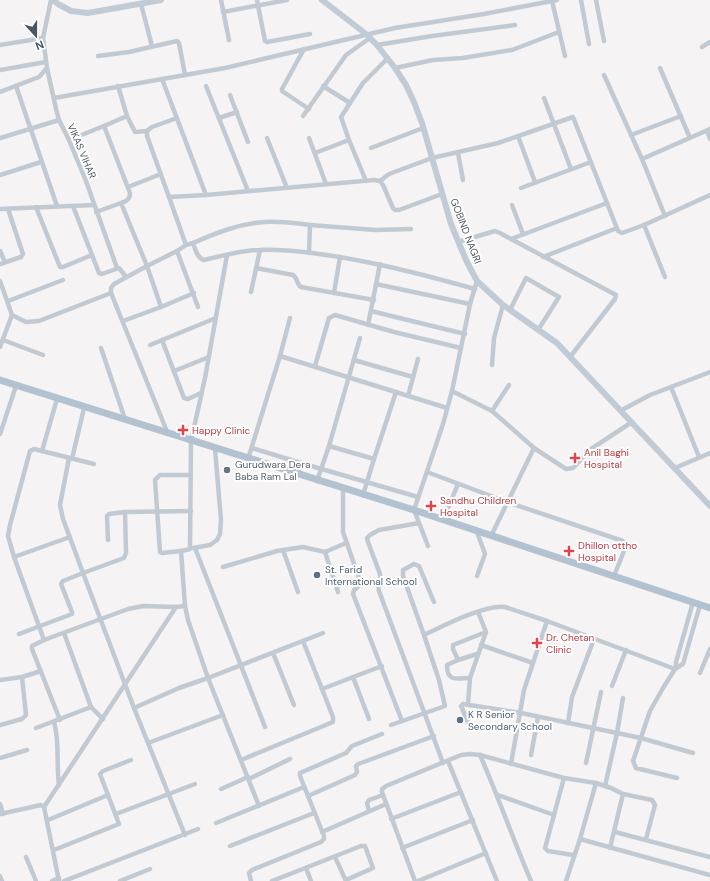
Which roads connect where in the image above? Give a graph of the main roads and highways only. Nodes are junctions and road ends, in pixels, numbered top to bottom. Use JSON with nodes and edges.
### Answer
{"nodes":[{"id":1,"x":0,"y":380,"type":"edge"},
{"id":2,"x":710,"y":608,"type":"edge"}],
"edges":[{"from":1,"to":2,"type":"main road"}]}
